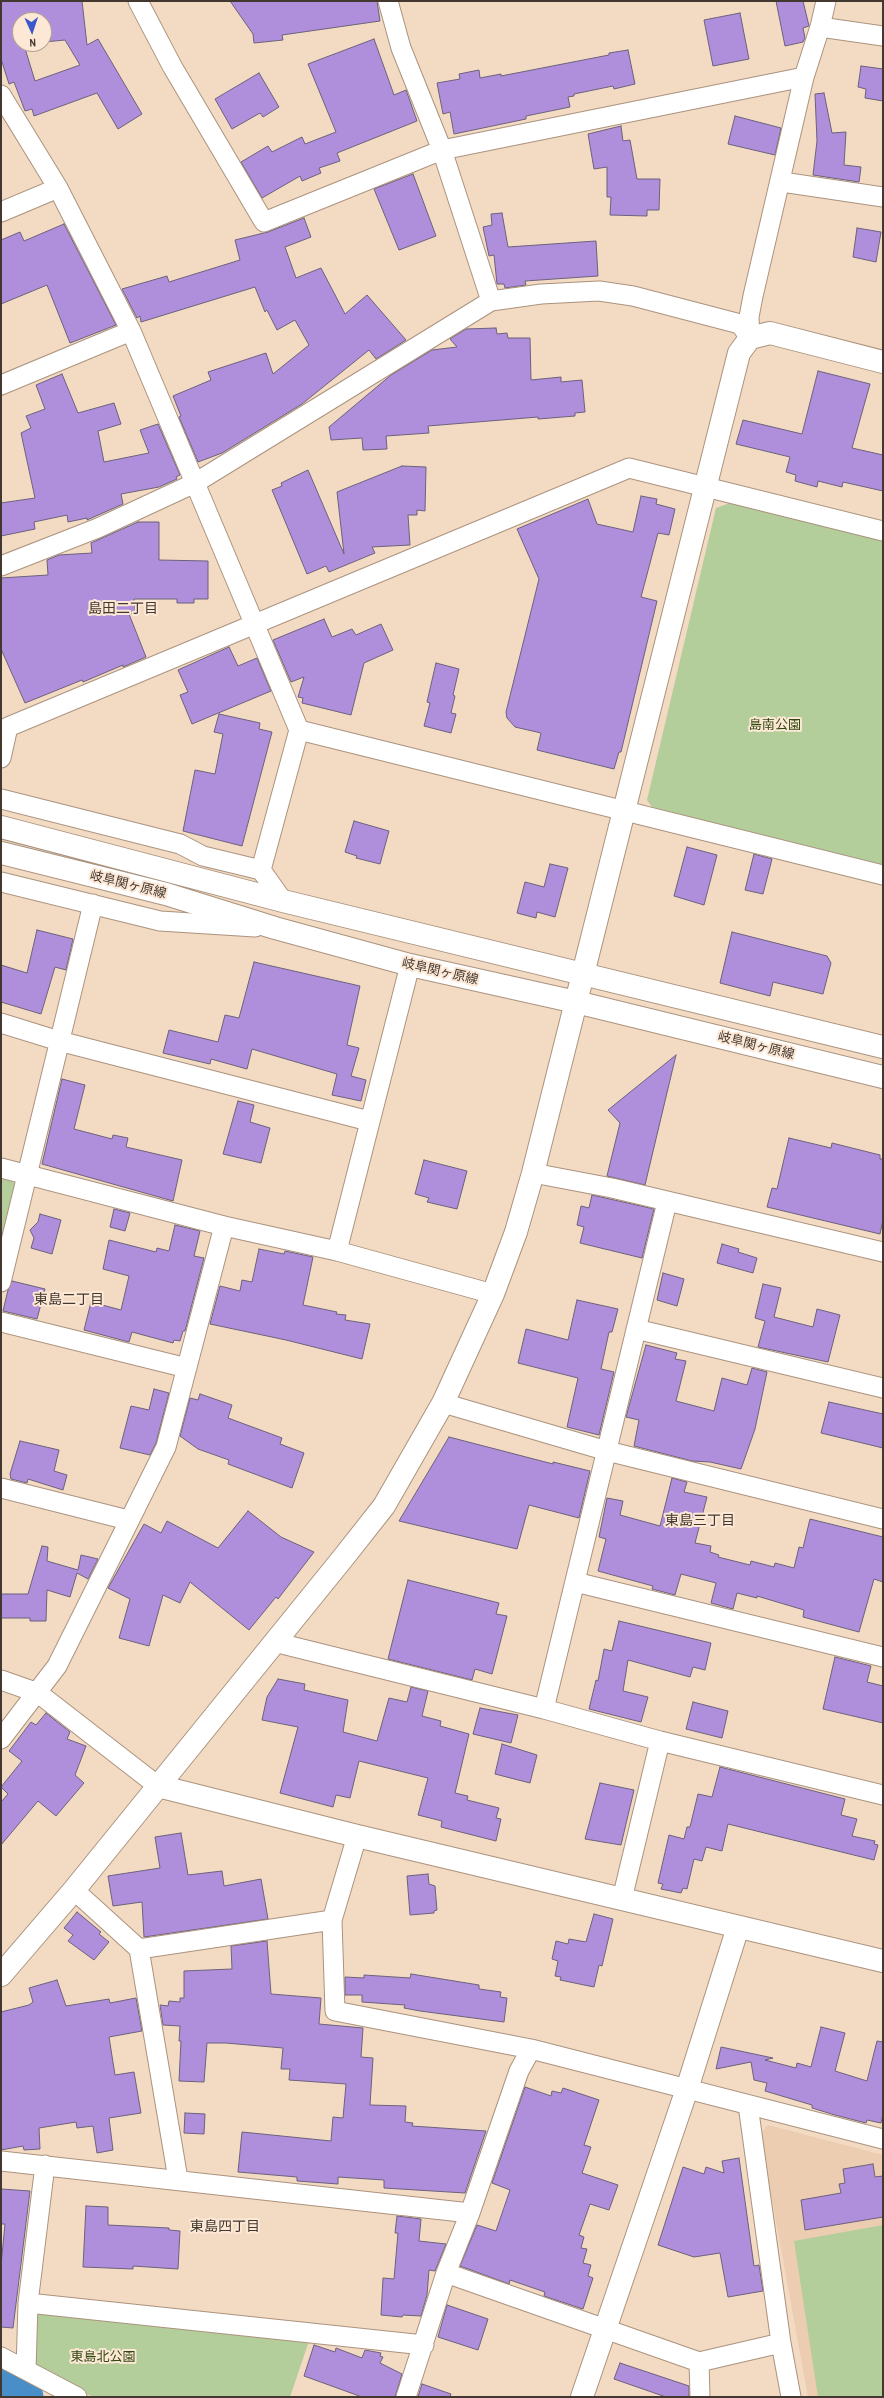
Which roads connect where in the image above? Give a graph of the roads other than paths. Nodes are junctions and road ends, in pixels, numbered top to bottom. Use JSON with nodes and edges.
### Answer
{"nodes":[{"id":1,"x":138,"y":1,"type":"edge"},
{"id":2,"x":388,"y":1,"type":"edge"},
{"id":3,"x":826,"y":1,"type":"edge"},
{"id":4,"x":820,"y":27,"type":"junction"},
{"id":5,"x":883,"y":36,"type":"edge"},
{"id":6,"x":804,"y":77,"type":"junction"},
{"id":7,"x":1,"y":95,"type":"edge"},
{"id":8,"x":442,"y":150,"type":"junction"},
{"id":9,"x":782,"y":182,"type":"junction"},
{"id":10,"x":58,"y":188,"type":"junction"},
{"id":11,"x":883,"y":197,"type":"edge"},
{"id":12,"x":1,"y":212,"type":"edge"},
{"id":13,"x":492,"y":301,"type":"junction"},
{"id":14,"x":131,"y":331,"type":"junction"},
{"id":15,"x":750,"y":338,"type":"junction"},
{"id":16,"x":883,"y":362,"type":"edge"},
{"id":17,"x":1,"y":385,"type":"edge"},
{"id":18,"x":195,"y":483,"type":"junction"},
{"id":19,"x":704,"y":488,"type":"junction"},
{"id":20,"x":883,"y":531,"type":"edge"},
{"id":21,"x":1,"y":566,"type":"edge"},
{"id":22,"x":253,"y":623,"type":"junction"},
{"id":23,"x":299,"y":730,"type":"junction"},
{"id":24,"x":1,"y":758,"type":"edge"},
{"id":25,"x":1,"y":799,"type":"edge"},
{"id":26,"x":624,"y":809,"type":"junction"},
{"id":27,"x":1,"y":827,"type":"edge"},
{"id":28,"x":1,"y":853,"type":"edge"},
{"id":29,"x":261,"y":870,"type":"junction"},
{"id":30,"x":883,"y":875,"type":"edge"},
{"id":31,"x":1,"y":882,"type":"edge"},
{"id":32,"x":283,"y":901,"type":"junction"},
{"id":33,"x":93,"y":904,"type":"junction"},
{"id":34,"x":275,"y":928,"type":"junction"},
{"id":35,"x":410,"y":965,"type":"junction"},
{"id":36,"x":582,"y":974,"type":"junction"},
{"id":37,"x":576,"y":1002,"type":"junction"},
{"id":38,"x":1,"y":1023,"type":"edge"},
{"id":39,"x":59,"y":1041,"type":"junction"},
{"id":40,"x":883,"y":1047,"type":"edge"},
{"id":41,"x":883,"y":1076,"type":"edge"},
{"id":42,"x":369,"y":1122,"type":"junction"},
{"id":43,"x":1,"y":1168,"type":"edge"},
{"id":44,"x":533,"y":1173,"type":"junction"},
{"id":45,"x":27,"y":1174,"type":"junction"},
{"id":46,"x":667,"y":1202,"type":"junction"},
{"id":47,"x":224,"y":1226,"type":"junction"},
{"id":48,"x":337,"y":1251,"type":"junction"},
{"id":49,"x":883,"y":1252,"type":"edge"},
{"id":50,"x":1,"y":1282,"type":"edge"},
{"id":51,"x":493,"y":1294,"type":"junction"},
{"id":52,"x":1,"y":1322,"type":"edge"},
{"id":53,"x":636,"y":1329,"type":"junction"},
{"id":54,"x":187,"y":1368,"type":"junction"},
{"id":55,"x":883,"y":1388,"type":"edge"},
{"id":56,"x":443,"y":1403,"type":"junction"},
{"id":57,"x":607,"y":1451,"type":"junction"},
{"id":58,"x":1,"y":1488,"type":"edge"},
{"id":59,"x":883,"y":1519,"type":"edge"},
{"id":60,"x":128,"y":1520,"type":"junction"},
{"id":61,"x":575,"y":1582,"type":"junction"},
{"id":62,"x":274,"y":1642,"type":"junction"},
{"id":63,"x":883,"y":1657,"type":"edge"},
{"id":64,"x":1,"y":1680,"type":"edge"},
{"id":65,"x":38,"y":1693,"type":"junction"},
{"id":66,"x":544,"y":1709,"type":"junction"},
{"id":67,"x":1,"y":1739,"type":"edge"},
{"id":68,"x":660,"y":1741,"type":"junction"},
{"id":69,"x":158,"y":1786,"type":"junction"},
{"id":70,"x":883,"y":1795,"type":"edge"},
{"id":71,"x":357,"y":1836,"type":"junction"},
{"id":72,"x":74,"y":1890,"type":"junction"},
{"id":73,"x":622,"y":1899,"type":"junction"},
{"id":74,"x":332,"y":1920,"type":"junction"},
{"id":75,"x":738,"y":1927,"type":"junction"},
{"id":76,"x":139,"y":1949,"type":"junction"},
{"id":77,"x":883,"y":1961,"type":"edge"},
{"id":78,"x":1,"y":1975,"type":"edge"},
{"id":79,"x":531,"y":2049,"type":"junction"},
{"id":80,"x":687,"y":2089,"type":"junction"},
{"id":81,"x":748,"y":2105,"type":"junction"},
{"id":82,"x":883,"y":2139,"type":"edge"},
{"id":83,"x":1,"y":2161,"type":"edge"},
{"id":84,"x":45,"y":2165,"type":"junction"},
{"id":85,"x":178,"y":2179,"type":"junction"},
{"id":86,"x":470,"y":2213,"type":"junction"},
{"id":87,"x":446,"y":2273,"type":"junction"},
{"id":88,"x":28,"y":2303,"type":"junction"},
{"id":89,"x":607,"y":2329,"type":"junction"},
{"id":90,"x":781,"y":2343,"type":"junction"},
{"id":91,"x":424,"y":2345,"type":"junction"},
{"id":92,"x":1,"y":2357,"type":"edge"},
{"id":93,"x":698,"y":2362,"type":"junction"},
{"id":94,"x":26,"y":2370,"type":"junction"},
{"id":95,"x":77,"y":2397,"type":"edge"},
{"id":96,"x":406,"y":2397,"type":"edge"},
{"id":97,"x":582,"y":2397,"type":"edge"},
{"id":98,"x":700,"y":2397,"type":"edge"},
{"id":99,"x":791,"y":2397,"type":"edge"}],
"edges":[{"from":1,"to":8,"type":"street"},
{"from":2,"to":8,"type":"street"},
{"from":3,"to":4,"type":"street"},
{"from":4,"to":5,"type":"street"},
{"from":4,"to":6,"type":"street"},
{"from":6,"to":8,"type":"street"},
{"from":6,"to":9,"type":"street"},
{"from":7,"to":10,"type":"street"},
{"from":8,"to":13,"type":"street"},
{"from":9,"to":11,"type":"street"},
{"from":9,"to":15,"type":"street"},
{"from":10,"to":12,"type":"street"},
{"from":10,"to":14,"type":"street"},
{"from":13,"to":15,"type":"street"},
{"from":13,"to":18,"type":"street"},
{"from":14,"to":17,"type":"street"},
{"from":14,"to":18,"type":"street"},
{"from":15,"to":16,"type":"street"},
{"from":15,"to":19,"type":"street"},
{"from":18,"to":21,"type":"street"},
{"from":18,"to":22,"type":"street"},
{"from":19,"to":20,"type":"street"},
{"from":19,"to":22,"type":"street"},
{"from":19,"to":26,"type":"street"},
{"from":22,"to":23,"type":"street"},
{"from":22,"to":24,"type":"street"},
{"from":23,"to":26,"type":"street"},
{"from":23,"to":29,"type":"street"},
{"from":25,"to":29,"type":"street"},
{"from":26,"to":30,"type":"street"},
{"from":26,"to":36,"type":"street"},
{"from":27,"to":32,"type":"street","name":"岐阜関ヶ原線"},
{"from":28,"to":34,"type":"street","name":"岐阜関ヶ原線"},
{"from":29,"to":32,"type":"street"},
{"from":31,"to":33,"type":"street"},
{"from":32,"to":36,"type":"street","name":"岐阜関ヶ原線"},
{"from":33,"to":34,"type":"street"},
{"from":33,"to":39,"type":"street"},
{"from":34,"to":35,"type":"street","name":"岐阜関ヶ原線"},
{"from":35,"to":37,"type":"street","name":"岐阜関ヶ原線"},
{"from":35,"to":42,"type":"street"},
{"from":36,"to":37,"type":"street"},
{"from":36,"to":40,"type":"street","name":"岐阜関ヶ原線"},
{"from":37,"to":41,"type":"street","name":"岐阜関ヶ原線"},
{"from":37,"to":44,"type":"street"},
{"from":38,"to":39,"type":"street"},
{"from":39,"to":42,"type":"street"},
{"from":39,"to":45,"type":"street"},
{"from":42,"to":48,"type":"street"},
{"from":43,"to":45,"type":"street"},
{"from":44,"to":46,"type":"street"},
{"from":44,"to":51,"type":"street"},
{"from":45,"to":47,"type":"street"},
{"from":45,"to":50,"type":"street"},
{"from":46,"to":49,"type":"street"},
{"from":46,"to":53,"type":"street"},
{"from":47,"to":48,"type":"street"},
{"from":47,"to":54,"type":"street"},
{"from":48,"to":51,"type":"street"},
{"from":51,"to":56,"type":"street"},
{"from":52,"to":54,"type":"street"},
{"from":53,"to":55,"type":"street"},
{"from":53,"to":57,"type":"street"},
{"from":54,"to":60,"type":"street"},
{"from":56,"to":57,"type":"street"},
{"from":56,"to":62,"type":"street"},
{"from":57,"to":59,"type":"street"},
{"from":57,"to":61,"type":"street"},
{"from":58,"to":60,"type":"street"},
{"from":60,"to":65,"type":"street"},
{"from":61,"to":63,"type":"street"},
{"from":61,"to":66,"type":"street"},
{"from":62,"to":66,"type":"street"},
{"from":62,"to":69,"type":"street"},
{"from":64,"to":65,"type":"street"},
{"from":65,"to":67,"type":"street"},
{"from":65,"to":69,"type":"street"},
{"from":66,"to":68,"type":"street"},
{"from":68,"to":70,"type":"street"},
{"from":68,"to":73,"type":"street"},
{"from":69,"to":71,"type":"street"},
{"from":69,"to":72,"type":"street"},
{"from":71,"to":73,"type":"street"},
{"from":71,"to":74,"type":"street"},
{"from":72,"to":76,"type":"street"},
{"from":72,"to":78,"type":"street"},
{"from":73,"to":75,"type":"street"},
{"from":74,"to":76,"type":"street"},
{"from":74,"to":79,"type":"street"},
{"from":75,"to":77,"type":"street"},
{"from":75,"to":80,"type":"street"},
{"from":76,"to":85,"type":"street"},
{"from":79,"to":80,"type":"street"},
{"from":79,"to":86,"type":"street"},
{"from":80,"to":81,"type":"street"},
{"from":80,"to":89,"type":"street"},
{"from":81,"to":82,"type":"street"},
{"from":81,"to":90,"type":"street"},
{"from":83,"to":84,"type":"street"},
{"from":84,"to":85,"type":"street"},
{"from":84,"to":88,"type":"street"},
{"from":85,"to":86,"type":"street"},
{"from":86,"to":87,"type":"street"},
{"from":87,"to":89,"type":"street"},
{"from":87,"to":91,"type":"street"},
{"from":88,"to":91,"type":"street"},
{"from":88,"to":94,"type":"street"},
{"from":89,"to":93,"type":"street"},
{"from":89,"to":97,"type":"street"},
{"from":90,"to":93,"type":"street"},
{"from":90,"to":99,"type":"street"},
{"from":91,"to":96,"type":"street"},
{"from":92,"to":94,"type":"street"},
{"from":93,"to":98,"type":"street"},
{"from":94,"to":95,"type":"street"}]}
